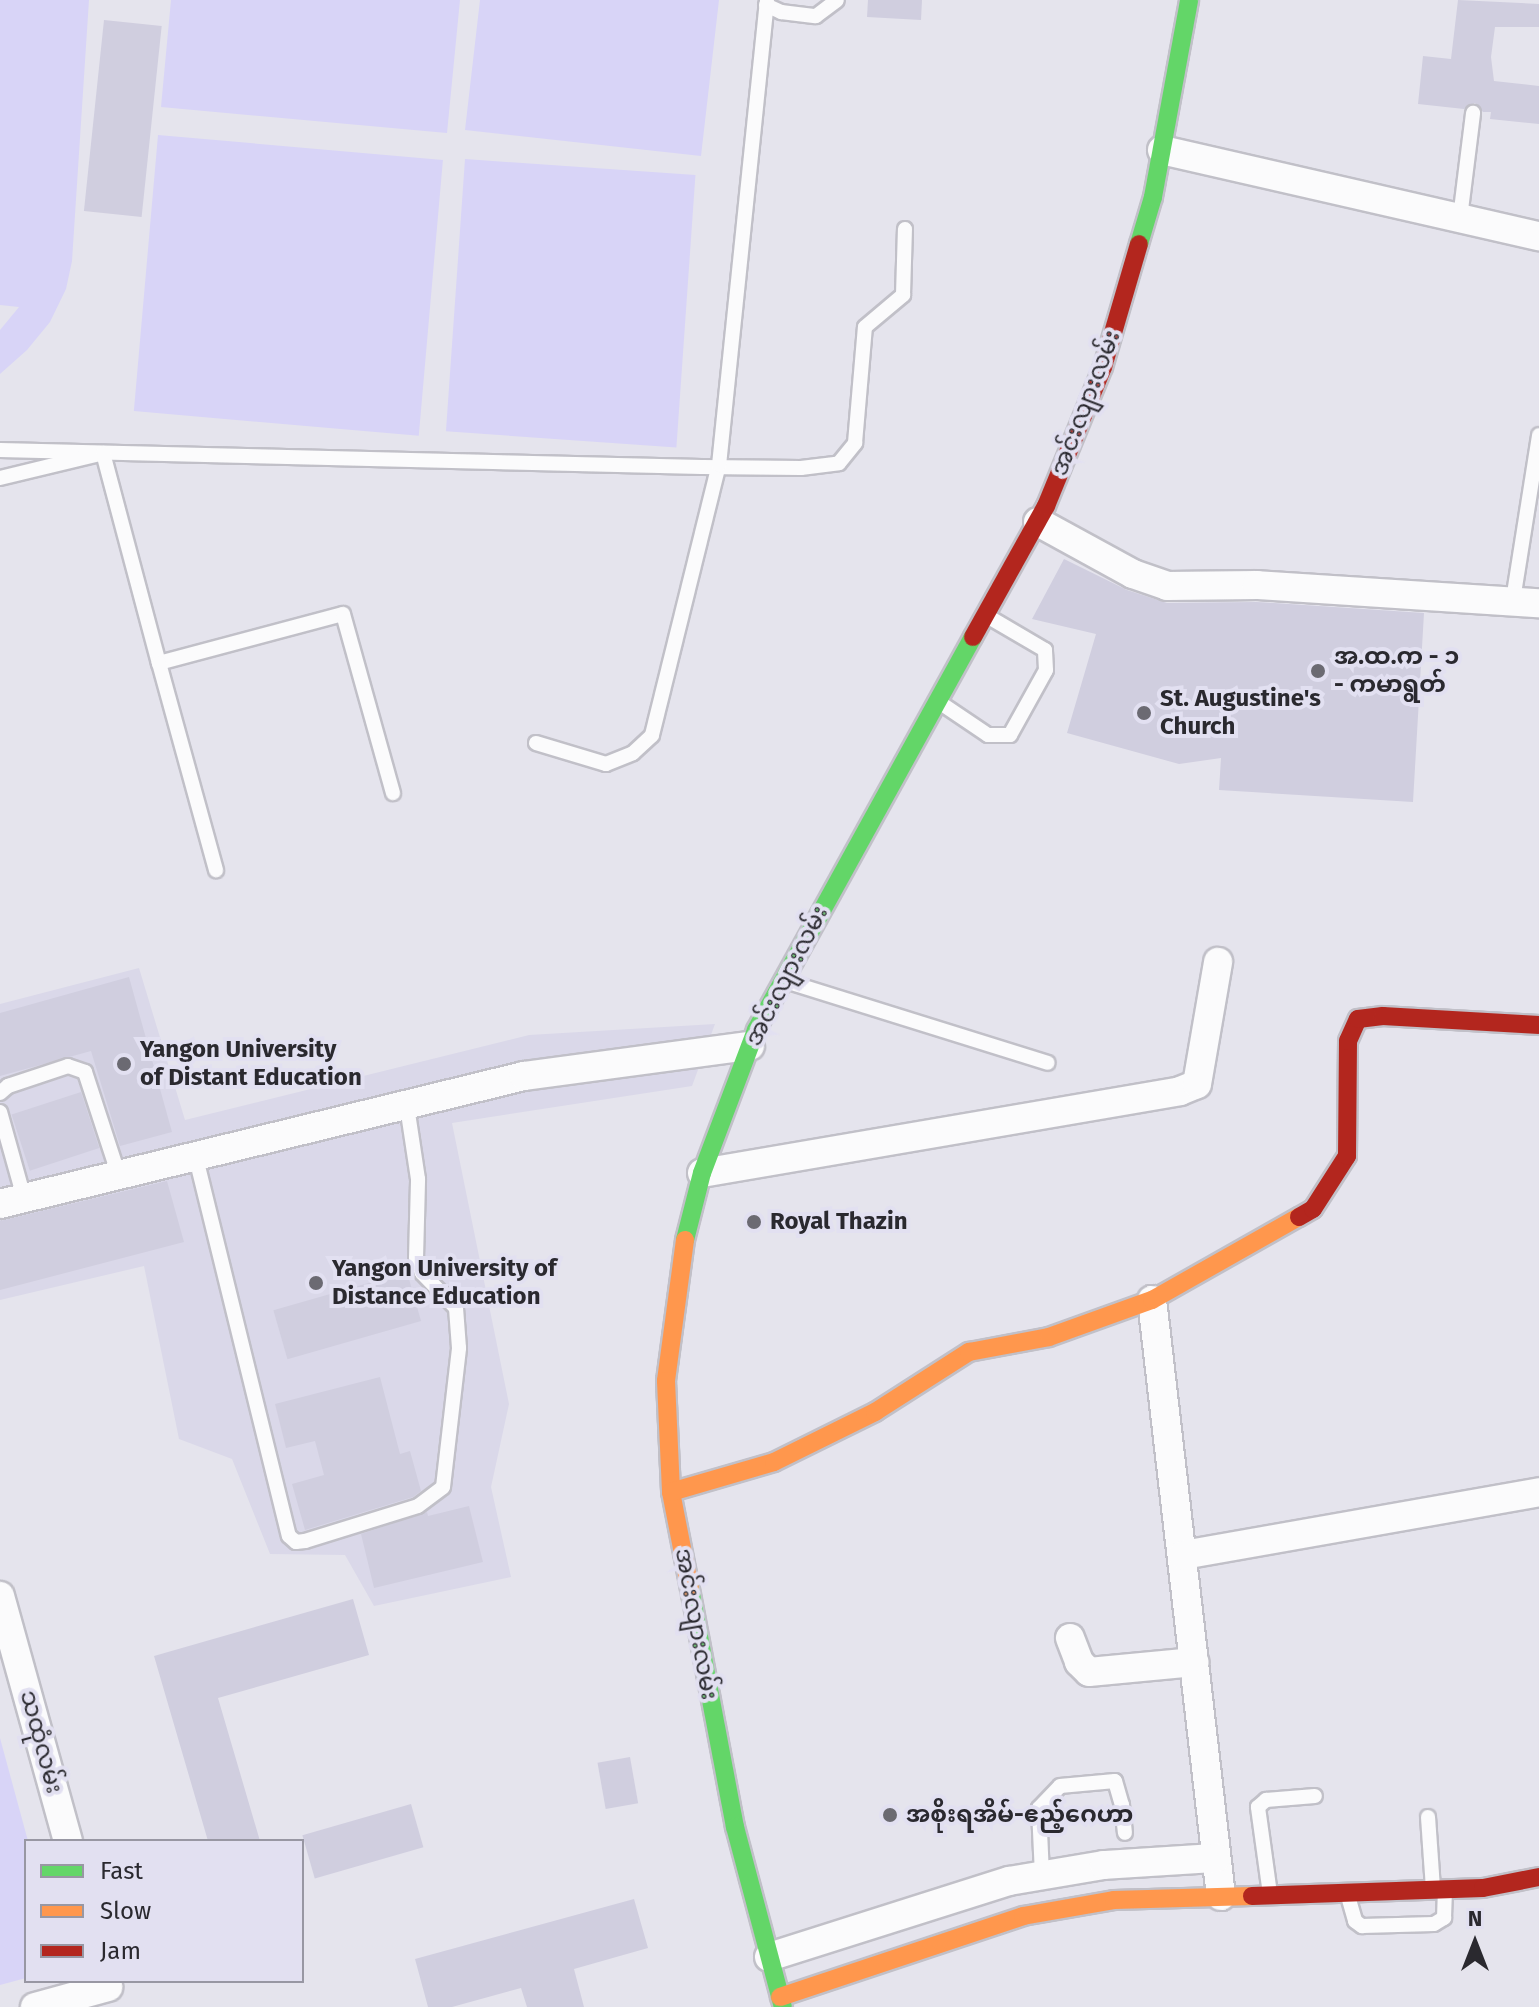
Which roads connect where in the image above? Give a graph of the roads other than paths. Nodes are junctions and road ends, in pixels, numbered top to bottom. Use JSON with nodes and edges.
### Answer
{"nodes":[{"id":1,"x":837,"y":0,"type":"edge"},
{"id":2,"x":1189,"y":0,"type":"edge"},
{"id":3,"x":766,"y":2,"type":"edge"},
{"id":4,"x":1473,"y":113,"type":"dead end"},
{"id":5,"x":1162,"y":150,"type":"junction"},
{"id":6,"x":1460,"y":218,"type":"junction"},
{"id":7,"x":905,"y":229,"type":"dead end"},
{"id":8,"x":1539,"y":236,"type":"edge"},
{"id":9,"x":1539,"y":435,"type":"edge"},
{"id":10,"x":0,"y":450,"type":"edge"},
{"id":11,"x":103,"y":453,"type":"junction"},
{"id":12,"x":719,"y":465,"type":"junction"},
{"id":13,"x":0,"y":478,"type":"edge"},
{"id":14,"x":1038,"y":522,"type":"junction"},
{"id":15,"x":1526,"y":601,"type":"edge"},
{"id":16,"x":987,"y":616,"type":"junction"},
{"id":17,"x":159,"y":663,"type":"junction"},
{"id":18,"x":939,"y":702,"type":"junction"},
{"id":19,"x":536,"y":743,"type":"dead end"},
{"id":20,"x":393,"y":793,"type":"dead end"},
{"id":21,"x":216,"y":870,"type":"dead end"},
{"id":22,"x":1218,"y":962,"type":"dead end"},
{"id":23,"x":781,"y":980,"type":"junction"},
{"id":24,"x":1539,"y":1025,"type":"edge"},
{"id":25,"x":750,"y":1046,"type":"junction"},
{"id":26,"x":1048,"y":1063,"type":"dead end"},
{"id":27,"x":0,"y":1093,"type":"edge"},
{"id":28,"x":407,"y":1106,"type":"junction"},
{"id":29,"x":0,"y":1112,"type":"edge"},
{"id":30,"x":195,"y":1154,"type":"junction"},
{"id":31,"x":702,"y":1173,"type":"junction"},
{"id":32,"x":119,"y":1176,"type":"junction"},
{"id":33,"x":12,"y":1201,"type":"edge"},
{"id":34,"x":1152,"y":1300,"type":"junction"},
{"id":35,"x":671,"y":1492,"type":"junction"},
{"id":36,"x":1539,"y":1492,"type":"edge"},
{"id":37,"x":1183,"y":1555,"type":"junction"},
{"id":38,"x":3,"y":1614,"type":"edge"},
{"id":39,"x":1070,"y":1638,"type":"dead end"},
{"id":40,"x":1195,"y":1662,"type":"junction"},
{"id":41,"x":1315,"y":1796,"type":"dead end"},
{"id":42,"x":1428,"y":1817,"type":"dead end"},
{"id":43,"x":1125,"y":1833,"type":"dead end"},
{"id":44,"x":67,"y":1839,"type":"edge"},
{"id":45,"x":1216,"y":1858,"type":"junction"},
{"id":46,"x":1042,"y":1875,"type":"junction"},
{"id":47,"x":1539,"y":1877,"type":"edge"},
{"id":48,"x":1439,"y":1889,"type":"junction"},
{"id":49,"x":1347,"y":1892,"type":"junction"},
{"id":50,"x":1270,"y":1894,"type":"junction"},
{"id":51,"x":1221,"y":1896,"type":"junction"},
{"id":52,"x":769,"y":1957,"type":"junction"},
{"id":53,"x":109,"y":1992,"type":"edge"},
{"id":54,"x":782,"y":2002,"type":"edge"},
{"id":55,"x":35,"y":2007,"type":"edge"}],
"edges":[{"from":1,"to":3,"type":"lane"},
{"from":2,"to":5,"type":"main road","name":"အင်းလျားလမ်း"},
{"from":3,"to":12,"type":"lane"},
{"from":4,"to":6,"type":"lane"},
{"from":5,"to":6,"type":"street"},
{"from":5,"to":14,"type":"main road","name":"အင်းလျားလမ်း"},
{"from":6,"to":8,"type":"street"},
{"from":7,"to":12,"type":"lane"},
{"from":9,"to":15,"type":"lane"},
{"from":10,"to":11,"type":"lane"},
{"from":11,"to":12,"type":"lane"},
{"from":11,"to":13,"type":"lane"},
{"from":11,"to":17,"type":"lane"},
{"from":12,"to":19,"type":"lane"},
{"from":14,"to":15,"type":"street"},
{"from":14,"to":16,"type":"main road","name":"အင်းလျားလမ်း"},
{"from":16,"to":18,"type":"main road","name":"အင်းလျားလမ်း"},
{"from":16,"to":18,"type":"lane"},
{"from":17,"to":20,"type":"lane"},
{"from":17,"to":21,"type":"lane"},
{"from":18,"to":23,"type":"main road","name":"အင်းလျားလမ်း"},
{"from":22,"to":31,"type":"street"},
{"from":23,"to":25,"type":"main road","name":"အင်းလျားလမ်း"},
{"from":23,"to":26,"type":"lane"},
{"from":24,"to":34,"type":"main road"},
{"from":25,"to":28,"type":"street"},
{"from":25,"to":31,"type":"main road","name":"အင်းလျားလမ်း"},
{"from":27,"to":32,"type":"lane"},
{"from":28,"to":30,"type":"street"},
{"from":28,"to":30,"type":"lane"},
{"from":29,"to":33,"type":"lane"},
{"from":30,"to":32,"type":"street"},
{"from":31,"to":35,"type":"main road","name":"အင်းလျားလမ်း"},
{"from":32,"to":33,"type":"street"},
{"from":34,"to":35,"type":"main road"},
{"from":34,"to":37,"type":"street"},
{"from":35,"to":52,"type":"main road","name":"အင်းလျားလမ်း"},
{"from":36,"to":37,"type":"street"},
{"from":37,"to":40,"type":"street"},
{"from":38,"to":44,"type":"street","name":"သထုံလမ်း"},
{"from":39,"to":40,"type":"street"},
{"from":40,"to":45,"type":"street"},
{"from":41,"to":50,"type":"lane"},
{"from":42,"to":48,"type":"lane"},
{"from":43,"to":46,"type":"lane"},
{"from":45,"to":46,"type":"street"},
{"from":45,"to":51,"type":"street"},
{"from":46,"to":52,"type":"street"},
{"from":47,"to":48,"type":"main road"},
{"from":48,"to":49,"type":"main road"},
{"from":48,"to":49,"type":"lane"},
{"from":49,"to":50,"type":"main road"},
{"from":50,"to":51,"type":"main road"},
{"from":51,"to":54,"type":"main road"},
{"from":52,"to":54,"type":"main road","name":"အင်းလျားလမ်း"},
{"from":53,"to":55,"type":"street"}]}
